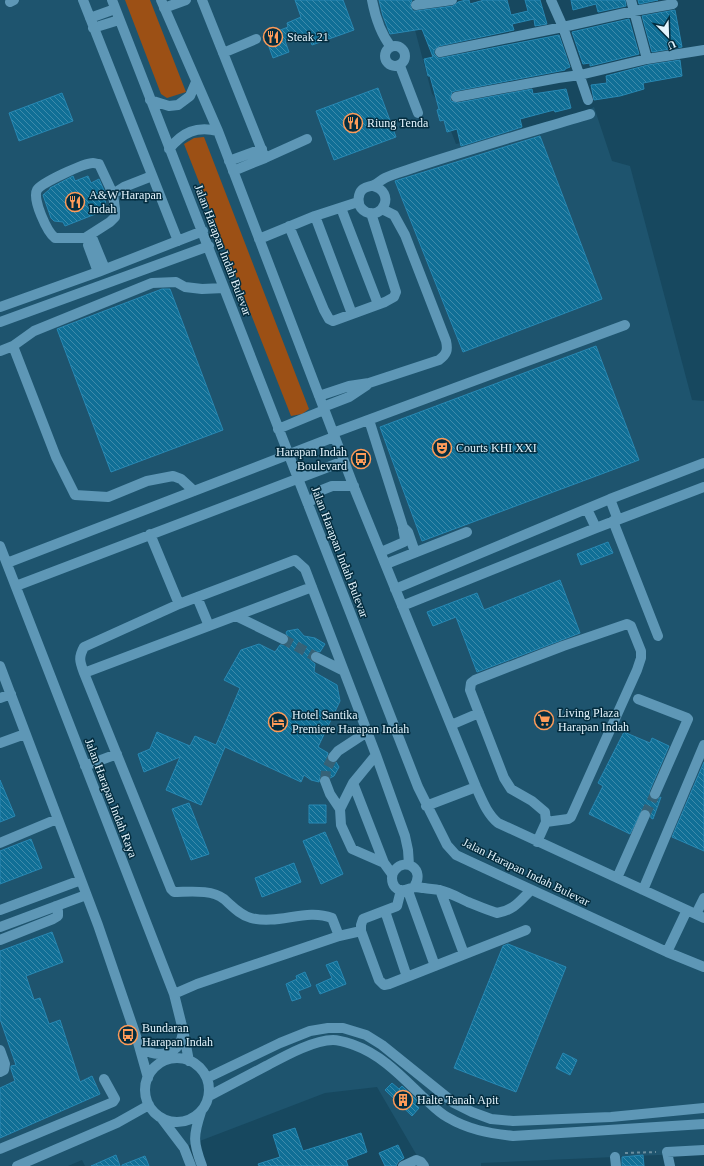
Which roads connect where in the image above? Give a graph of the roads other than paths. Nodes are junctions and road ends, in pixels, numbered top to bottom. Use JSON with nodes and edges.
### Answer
{"nodes":[{"id":1,"x":83,"y":0,"type":"edge"},
{"id":2,"x":186,"y":0,"type":"edge"},
{"id":3,"x":202,"y":0,"type":"edge"},
{"id":4,"x":372,"y":0,"type":"edge"},
{"id":5,"x":452,"y":0,"type":"edge"},
{"id":6,"x":551,"y":0,"type":"edge"},
{"id":7,"x":630,"y":0,"type":"edge"},
{"id":8,"x":162,"y":4,"type":"edge"},
{"id":9,"x":673,"y":4,"type":"dead end"},
{"id":10,"x":114,"y":5,"type":"edge"},
{"id":11,"x":416,"y":5,"type":"dead end"},
{"id":12,"x":634,"y":11,"type":"junction"},
{"id":13,"x":90,"y":18,"type":"junction"},
{"id":14,"x":119,"y":20,"type":"junction"},
{"id":15,"x":563,"y":27,"type":"junction"},
{"id":16,"x":93,"y":28,"type":"junction"},
{"id":17,"x":256,"y":39,"type":"dead end"},
{"id":18,"x":391,"y":47,"type":"junction"},
{"id":19,"x":704,"y":50,"type":"edge"},
{"id":20,"x":440,"y":52,"type":"dead end"},
{"id":21,"x":223,"y":53,"type":"junction"},
{"id":22,"x":647,"y":59,"type":"junction"},
{"id":23,"x":400,"y":66,"type":"junction"},
{"id":24,"x":580,"y":75,"type":"junction"},
{"id":25,"x":196,"y":82,"type":"junction"},
{"id":26,"x":456,"y":97,"type":"dead end"},
{"id":27,"x":150,"y":100,"type":"junction"},
{"id":28,"x":588,"y":100,"type":"dead end"},
{"id":29,"x":418,"y":113,"type":"dead end"},
{"id":30,"x":590,"y":114,"type":"dead end"},
{"id":31,"x":218,"y":131,"type":"junction"},
{"id":32,"x":307,"y":139,"type":"dead end"},
{"id":33,"x":169,"y":149,"type":"junction"},
{"id":34,"x":264,"y":154,"type":"junction"},
{"id":35,"x":231,"y":166,"type":"junction"},
{"id":36,"x":152,"y":176,"type":"junction"},
{"id":37,"x":373,"y":186,"type":"junction"},
{"id":38,"x":113,"y":194,"type":"junction"},
{"id":39,"x":358,"y":202,"type":"junction"},
{"id":40,"x":341,"y":208,"type":"junction"},
{"id":41,"x":382,"y":209,"type":"junction"},
{"id":42,"x":371,"y":213,"type":"junction"},
{"id":43,"x":315,"y":216,"type":"junction"},
{"id":44,"x":290,"y":226,"type":"junction"},
{"id":45,"x":202,"y":231,"type":"junction"},
{"id":46,"x":88,"y":237,"type":"junction"},
{"id":47,"x":259,"y":239,"type":"junction"},
{"id":48,"x":178,"y":241,"type":"junction"},
{"id":49,"x":208,"y":246,"type":"junction"},
{"id":50,"x":101,"y":271,"type":"junction"},
{"id":51,"x":224,"y":288,"type":"junction"},
{"id":52,"x":378,"y":304,"type":"junction"},
{"id":53,"x":0,"y":307,"type":"edge"},
{"id":54,"x":352,"y":314,"type":"junction"},
{"id":55,"x":0,"y":322,"type":"edge"},
{"id":56,"x":625,"y":325,"type":"dead end"},
{"id":57,"x":12,"y":346,"type":"junction"},
{"id":58,"x":0,"y":351,"type":"edge"},
{"id":59,"x":369,"y":384,"type":"junction"},
{"id":60,"x":319,"y":396,"type":"junction"},
{"id":61,"x":324,"y":408,"type":"junction"},
{"id":62,"x":369,"y":420,"type":"junction"},
{"id":63,"x":278,"y":429,"type":"junction"},
{"id":64,"x":334,"y":435,"type":"junction"},
{"id":65,"x":288,"y":456,"type":"junction"},
{"id":66,"x":344,"y":461,"type":"junction"},
{"id":67,"x":704,"y":463,"type":"edge"},
{"id":68,"x":298,"y":479,"type":"junction"},
{"id":69,"x":354,"y":486,"type":"junction"},
{"id":70,"x":704,"y":487,"type":"edge"},
{"id":71,"x":194,"y":491,"type":"junction"},
{"id":72,"x":610,"y":499,"type":"junction"},
{"id":73,"x":308,"y":504,"type":"junction"},
{"id":74,"x":588,"y":508,"type":"junction"},
{"id":75,"x":616,"y":520,"type":"junction"},
{"id":76,"x":403,"y":527,"type":"junction"},
{"id":77,"x":596,"y":528,"type":"junction"},
{"id":78,"x":467,"y":532,"type":"dead end"},
{"id":79,"x":150,"y":534,"type":"junction"},
{"id":80,"x":0,"y":546,"type":"edge"},
{"id":81,"x":381,"y":552,"type":"junction"},
{"id":82,"x":415,"y":552,"type":"junction"},
{"id":83,"x":6,"y":563,"type":"junction"},
{"id":84,"x":386,"y":564,"type":"junction"},
{"id":85,"x":16,"y":586,"type":"junction"},
{"id":86,"x":312,"y":588,"type":"junction"},
{"id":87,"x":396,"y":589,"type":"junction"},
{"id":88,"x":197,"y":597,"type":"junction"},
{"id":89,"x":179,"y":604,"type":"junction"},
{"id":90,"x":402,"y":606,"type":"junction"},
{"id":91,"x":236,"y":616,"type":"junction"},
{"id":92,"x":209,"y":626,"type":"junction"},
{"id":93,"x":658,"y":636,"type":"dead end"},
{"id":94,"x":283,"y":638,"type":"tunnel mouth"},
{"id":95,"x":316,"y":657,"type":"tunnel mouth"},
{"id":96,"x":0,"y":666,"type":"edge"},
{"id":97,"x":344,"y":671,"type":"junction"},
{"id":98,"x":84,"y":673,"type":"junction"},
{"id":99,"x":11,"y":694,"type":"junction"},
{"id":100,"x":0,"y":698,"type":"edge"},
{"id":101,"x":638,"y":698,"type":"dead end"},
{"id":102,"x":479,"y":713,"type":"junction"},
{"id":103,"x":451,"y":725,"type":"junction"},
{"id":104,"x":367,"y":732,"type":"junction"},
{"id":105,"x":25,"y":734,"type":"junction"},
{"id":106,"x":0,"y":744,"type":"edge"},
{"id":107,"x":704,"y":745,"type":"edge"},
{"id":108,"x":117,"y":754,"type":"junction"},
{"id":109,"x":376,"y":755,"type":"junction"},
{"id":110,"x":333,"y":757,"type":"tunnel mouth"},
{"id":111,"x":85,"y":766,"type":"junction"},
{"id":112,"x":325,"y":781,"type":"tunnel mouth"},
{"id":113,"x":353,"y":783,"type":"junction"},
{"id":114,"x":476,"y":786,"type":"junction"},
{"id":115,"x":655,"y":794,"type":"tunnel mouth"},
{"id":116,"x":426,"y":806,"type":"junction"},
{"id":117,"x":340,"y":810,"type":"junction"},
{"id":118,"x":645,"y":815,"type":"tunnel mouth"},
{"id":119,"x":57,"y":819,"type":"junction"},
{"id":120,"x":546,"y":822,"type":"junction"},
{"id":121,"x":0,"y":842,"type":"edge"},
{"id":122,"x":537,"y":842,"type":"junction"},
{"id":123,"x":384,"y":863,"type":"junction"},
{"id":124,"x":409,"y":865,"type":"junction"},
{"id":125,"x":392,"y":874,"type":"junction"},
{"id":126,"x":617,"y":878,"type":"junction"},
{"id":127,"x":81,"y":880,"type":"junction"},
{"id":128,"x":408,"y":889,"type":"junction"},
{"id":129,"x":440,"y":890,"type":"junction"},
{"id":130,"x":531,"y":890,"type":"junction"},
{"id":131,"x":643,"y":890,"type":"junction"},
{"id":132,"x":86,"y":895,"type":"junction"},
{"id":133,"x":704,"y":898,"type":"edge"},
{"id":134,"x":56,"y":906,"type":"junction"},
{"id":135,"x":0,"y":910,"type":"edge"},
{"id":136,"x":385,"y":911,"type":"junction"},
{"id":137,"x":693,"y":915,"type":"edge"},
{"id":138,"x":0,"y":927,"type":"edge"},
{"id":139,"x":526,"y":930,"type":"dead end"},
{"id":140,"x":361,"y":931,"type":"junction"},
{"id":141,"x":339,"y":936,"type":"junction"},
{"id":142,"x":0,"y":940,"type":"edge"},
{"id":143,"x":668,"y":950,"type":"junction"},
{"id":144,"x":464,"y":954,"type":"junction"},
{"id":145,"x":435,"y":966,"type":"junction"},
{"id":146,"x":704,"y":967,"type":"edge"},
{"id":147,"x":407,"y":977,"type":"junction"},
{"id":148,"x":174,"y":994,"type":"junction"},
{"id":149,"x":183,"y":1030,"type":"junction"},
{"id":150,"x":137,"y":1039,"type":"junction"},
{"id":151,"x":0,"y":1050,"type":"edge"},
{"id":152,"x":189,"y":1061,"type":"junction"},
{"id":153,"x":0,"y":1072,"type":"edge"},
{"id":154,"x":148,"y":1078,"type":"junction"},
{"id":155,"x":207,"y":1078,"type":"junction"},
{"id":156,"x":104,"y":1079,"type":"dead end"},
{"id":157,"x":209,"y":1096,"type":"junction"},
{"id":158,"x":149,"y":1105,"type":"junction"},
{"id":159,"x":704,"y":1108,"type":"edge"},
{"id":160,"x":201,"y":1112,"type":"junction"},
{"id":161,"x":159,"y":1116,"type":"junction"},
{"id":162,"x":704,"y":1124,"type":"edge"},
{"id":163,"x":0,"y":1149,"type":"edge"},
{"id":164,"x":704,"y":1150,"type":"edge"},
{"id":165,"x":16,"y":1166,"type":"edge"},
{"id":166,"x":191,"y":1166,"type":"edge"},
{"id":167,"x":202,"y":1166,"type":"edge"},
{"id":168,"x":402,"y":1166,"type":"edge"},
{"id":169,"x":424,"y":1166,"type":"edge"},
{"id":170,"x":670,"y":1166,"type":"edge"}],
"edges":[{"from":1,"to":13,"type":"street"},
{"from":2,"to":8,"type":"street"},
{"from":3,"to":21,"type":"street"},
{"from":4,"to":18,"type":"street"},
{"from":5,"to":11,"type":"street"},
{"from":6,"to":15,"type":"street"},
{"from":7,"to":12,"type":"street"},
{"from":8,"to":25,"type":"street"},
{"from":9,"to":12,"type":"street"},
{"from":10,"to":13,"type":"street"},
{"from":10,"to":14,"type":"street","name":"Jalan Harapan Indah Bulevar"},
{"from":12,"to":15,"type":"street"},
{"from":12,"to":22,"type":"street"},
{"from":13,"to":16,"type":"street"},
{"from":14,"to":16,"type":"street"},
{"from":14,"to":27,"type":"street","name":"Jalan Harapan Indah Bulevar"},
{"from":15,"to":20,"type":"street"},
{"from":15,"to":24,"type":"street"},
{"from":16,"to":36,"type":"street"},
{"from":17,"to":21,"type":"street"},
{"from":18,"to":23,"type":"street"},
{"from":18,"to":23,"type":"street"},
{"from":19,"to":22,"type":"street"},
{"from":21,"to":34,"type":"street"},
{"from":22,"to":24,"type":"street"},
{"from":23,"to":29,"type":"street"},
{"from":24,"to":26,"type":"street"},
{"from":24,"to":28,"type":"street"},
{"from":25,"to":27,"type":"street"},
{"from":25,"to":31,"type":"street"},
{"from":27,"to":33,"type":"street","name":"Jalan Harapan Indah Bulevar"},
{"from":30,"to":37,"type":"street"},
{"from":31,"to":33,"type":"street"},
{"from":31,"to":35,"type":"street"},
{"from":32,"to":34,"type":"street"},
{"from":33,"to":45,"type":"street","name":"Jalan Harapan Indah Bulevar"},
{"from":34,"to":35,"type":"street"},
{"from":35,"to":47,"type":"street"},
{"from":36,"to":38,"type":"street"},
{"from":36,"to":48,"type":"street"},
{"from":37,"to":39,"type":"street"},
{"from":37,"to":41,"type":"street"},
{"from":38,"to":46,"type":"street"},
{"from":38,"to":46,"type":"street"},
{"from":39,"to":40,"type":"street"},
{"from":39,"to":42,"type":"street"},
{"from":40,"to":43,"type":"street"},
{"from":40,"to":52,"type":"street"},
{"from":41,"to":42,"type":"street"},
{"from":41,"to":59,"type":"street"},
{"from":42,"to":52,"type":"street"},
{"from":43,"to":44,"type":"street"},
{"from":43,"to":54,"type":"street"},
{"from":44,"to":47,"type":"street"},
{"from":44,"to":54,"type":"street"},
{"from":45,"to":48,"type":"street"},
{"from":45,"to":49,"type":"street","name":"Jalan Harapan Indah Bulevar"},
{"from":46,"to":50,"type":"street"},
{"from":47,"to":60,"type":"street"},
{"from":48,"to":50,"type":"street"},
{"from":49,"to":51,"type":"street","name":"Jalan Harapan Indah Bulevar"},
{"from":49,"to":55,"type":"street"},
{"from":50,"to":53,"type":"street"},
{"from":51,"to":57,"type":"street"},
{"from":51,"to":63,"type":"street","name":"Jalan Harapan Indah Bulevar"},
{"from":52,"to":54,"type":"street"},
{"from":56,"to":62,"type":"street"},
{"from":57,"to":58,"type":"street"},
{"from":57,"to":71,"type":"street"},
{"from":59,"to":60,"type":"street"},
{"from":59,"to":61,"type":"street"},
{"from":60,"to":61,"type":"street"},
{"from":61,"to":63,"type":"street"},
{"from":61,"to":64,"type":"street"},
{"from":62,"to":64,"type":"street"},
{"from":62,"to":76,"type":"street"},
{"from":63,"to":65,"type":"street","name":"Jalan Harapan Indah Bulevar"},
{"from":64,"to":65,"type":"street"},
{"from":64,"to":66,"type":"street"},
{"from":65,"to":68,"type":"street","name":"Jalan Harapan Indah Bulevar"},
{"from":65,"to":71,"type":"street"},
{"from":66,"to":68,"type":"street"},
{"from":66,"to":69,"type":"street"},
{"from":67,"to":72,"type":"street"},
{"from":68,"to":73,"type":"street","name":"Jalan Harapan Indah Bulevar"},
{"from":68,"to":79,"type":"street"},
{"from":69,"to":73,"type":"street"},
{"from":69,"to":81,"type":"street"},
{"from":70,"to":75,"type":"street"},
{"from":71,"to":83,"type":"street"},
{"from":72,"to":74,"type":"street"},
{"from":72,"to":75,"type":"street"},
{"from":73,"to":116,"type":"street","name":"Jalan Harapan Indah Bulevar"},
{"from":74,"to":77,"type":"street"},
{"from":74,"to":87,"type":"street"},
{"from":75,"to":77,"type":"street"},
{"from":75,"to":93,"type":"street"},
{"from":76,"to":81,"type":"street"},
{"from":76,"to":82,"type":"street"},
{"from":77,"to":90,"type":"street"},
{"from":78,"to":82,"type":"street"},
{"from":79,"to":85,"type":"street"},
{"from":79,"to":89,"type":"street"},
{"from":80,"to":83,"type":"street","name":"Jalan Harapan Indah Raya"},
{"from":81,"to":84,"type":"street"},
{"from":82,"to":84,"type":"street"},
{"from":83,"to":85,"type":"street","name":"Jalan Harapan Indah Raya"},
{"from":84,"to":87,"type":"street"},
{"from":85,"to":111,"type":"street","name":"Jalan Harapan Indah Raya"},
{"from":86,"to":88,"type":"street"},
{"from":86,"to":91,"type":"street"},
{"from":86,"to":97,"type":"street"},
{"from":87,"to":90,"type":"street"},
{"from":88,"to":89,"type":"street"},
{"from":88,"to":92,"type":"street"},
{"from":89,"to":98,"type":"street"},
{"from":90,"to":103,"type":"street"},
{"from":91,"to":92,"type":"street"},
{"from":91,"to":94,"type":"street"},
{"from":92,"to":98,"type":"street"},
{"from":95,"to":97,"type":"street"},
{"from":96,"to":99,"type":"street"},
{"from":97,"to":104,"type":"street"},
{"from":98,"to":108,"type":"street"},
{"from":99,"to":100,"type":"street"},
{"from":99,"to":105,"type":"street"},
{"from":101,"to":115,"type":"street"},
{"from":102,"to":103,"type":"street"},
{"from":102,"to":120,"type":"street"},
{"from":102,"to":120,"type":"street"},
{"from":103,"to":114,"type":"street"},
{"from":104,"to":109,"type":"street"},
{"from":104,"to":110,"type":"street"},
{"from":105,"to":106,"type":"street"},
{"from":105,"to":119,"type":"street"},
{"from":107,"to":131,"type":"street"},
{"from":108,"to":111,"type":"street"},
{"from":108,"to":141,"type":"street"},
{"from":109,"to":113,"type":"street"},
{"from":109,"to":124,"type":"street"},
{"from":111,"to":148,"type":"street","name":"Jalan Harapan Indah Raya"},
{"from":112,"to":117,"type":"street"},
{"from":113,"to":117,"type":"street"},
{"from":113,"to":123,"type":"street"},
{"from":114,"to":116,"type":"street"},
{"from":114,"to":122,"type":"street"},
{"from":116,"to":130,"type":"street","name":"Jalan Harapan Indah Bulevar"},
{"from":117,"to":123,"type":"street"},
{"from":118,"to":126,"type":"street"},
{"from":119,"to":121,"type":"street"},
{"from":119,"to":127,"type":"street"},
{"from":120,"to":122,"type":"street"},
{"from":122,"to":126,"type":"street"},
{"from":123,"to":125,"type":"street"},
{"from":124,"to":125,"type":"street"},
{"from":124,"to":128,"type":"street"},
{"from":125,"to":128,"type":"street"},
{"from":126,"to":131,"type":"street"},
{"from":127,"to":132,"type":"street"},
{"from":127,"to":135,"type":"street"},
{"from":128,"to":129,"type":"street"},
{"from":128,"to":136,"type":"street"},
{"from":128,"to":145,"type":"street"},
{"from":129,"to":130,"type":"street"},
{"from":129,"to":144,"type":"street"},
{"from":130,"to":143,"type":"street","name":"Jalan Harapan Indah Bulevar"},
{"from":131,"to":137,"type":"street"},
{"from":132,"to":134,"type":"street"},
{"from":132,"to":150,"type":"street"},
{"from":133,"to":137,"type":"street"},
{"from":134,"to":138,"type":"street"},
{"from":134,"to":142,"type":"street"},
{"from":136,"to":140,"type":"street"},
{"from":136,"to":147,"type":"street"},
{"from":137,"to":143,"type":"street"},
{"from":139,"to":144,"type":"street"},
{"from":140,"to":141,"type":"street"},
{"from":140,"to":147,"type":"street"},
{"from":141,"to":148,"type":"street"},
{"from":143,"to":146,"type":"street","name":"Jalan Harapan Indah Bulevar"},
{"from":144,"to":145,"type":"street"},
{"from":145,"to":147,"type":"street"},
{"from":148,"to":149,"type":"street","name":"Jalan Harapan Indah Raya"},
{"from":149,"to":150,"type":"street"},
{"from":149,"to":152,"type":"street","name":"Jalan Harapan Indah Raya"},
{"from":150,"to":154,"type":"street"},
{"from":151,"to":153,"type":"street"},
{"from":152,"to":154,"type":"street"},
{"from":152,"to":155,"type":"street"},
{"from":154,"to":158,"type":"street"},
{"from":155,"to":157,"type":"street"},
{"from":155,"to":159,"type":"street"},
{"from":156,"to":163,"type":"street"},
{"from":157,"to":160,"type":"street"},
{"from":157,"to":162,"type":"street"},
{"from":158,"to":161,"type":"street"},
{"from":158,"to":165,"type":"street"},
{"from":160,"to":161,"type":"street"},
{"from":160,"to":167,"type":"street"},
{"from":161,"to":166,"type":"street"},
{"from":164,"to":170,"type":"street"},
{"from":168,"to":169,"type":"street"}]}
